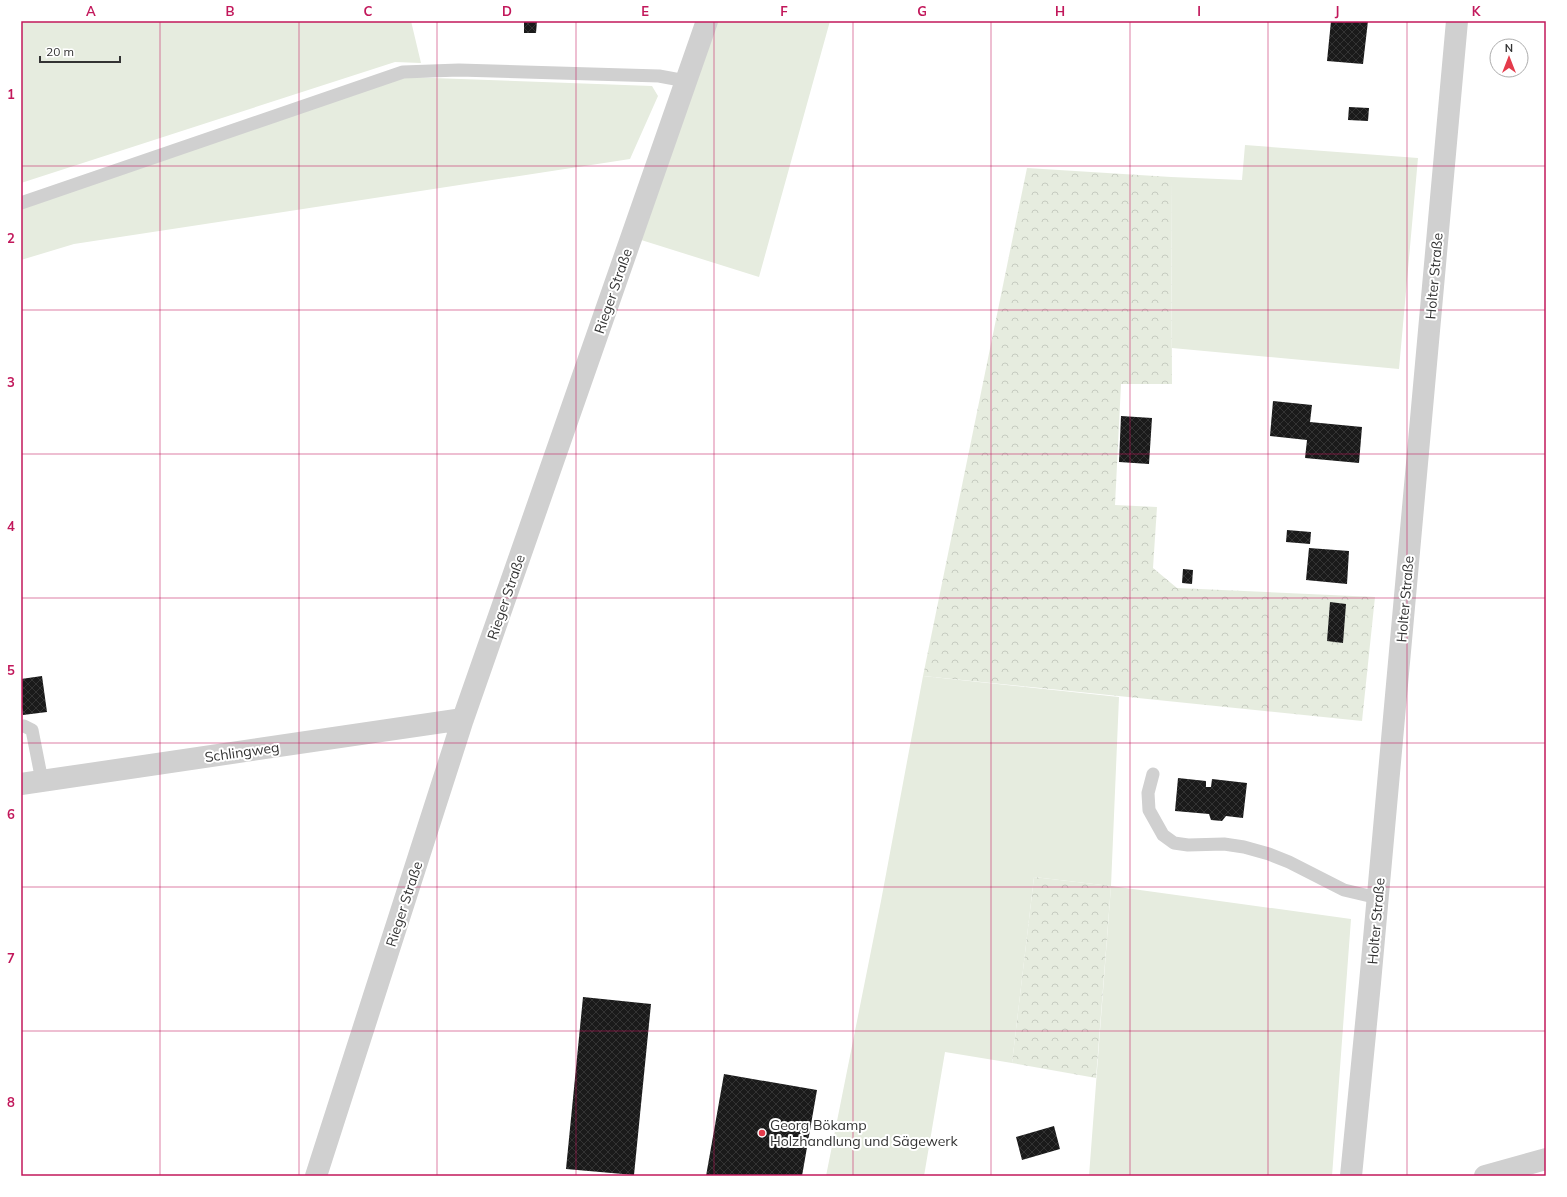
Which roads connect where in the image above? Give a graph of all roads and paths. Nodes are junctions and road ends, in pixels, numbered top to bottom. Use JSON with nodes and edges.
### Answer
{"nodes":[{"id":1,"x":708,"y":21,"type":"edge"},
{"id":2,"x":1457,"y":21,"type":"edge"},
{"id":3,"x":686,"y":81,"type":"junction"},
{"id":4,"x":21,"y":203,"type":"edge"},
{"id":5,"x":463,"y":719,"type":"junction"},
{"id":6,"x":21,"y":726,"type":"edge"},
{"id":7,"x":1153,"y":774,"type":"dead end"},
{"id":8,"x":31,"y":783,"type":"edge"},
{"id":9,"x":1378,"y":898,"type":"junction"},
{"id":10,"x":1546,"y":1159,"type":"edge"},
{"id":11,"x":316,"y":1176,"type":"edge"},
{"id":12,"x":1351,"y":1176,"type":"edge"},
{"id":13,"x":1486,"y":1176,"type":"edge"}],
"edges":[{"from":1,"to":3,"type":"street","name":"Rieger Straße"},
{"from":2,"to":9,"type":"street","name":"Holter Straße"},
{"from":3,"to":4,"type":"lane"},
{"from":3,"to":5,"type":"street","name":"Rieger Straße"},
{"from":5,"to":8,"type":"street","name":"Schlingweg"},
{"from":5,"to":11,"type":"street","name":"Rieger Straße"},
{"from":6,"to":8,"type":"lane"},
{"from":7,"to":9,"type":"lane"},
{"from":9,"to":12,"type":"street","name":"Holter Straße"},
{"from":10,"to":13,"type":"street"}]}
